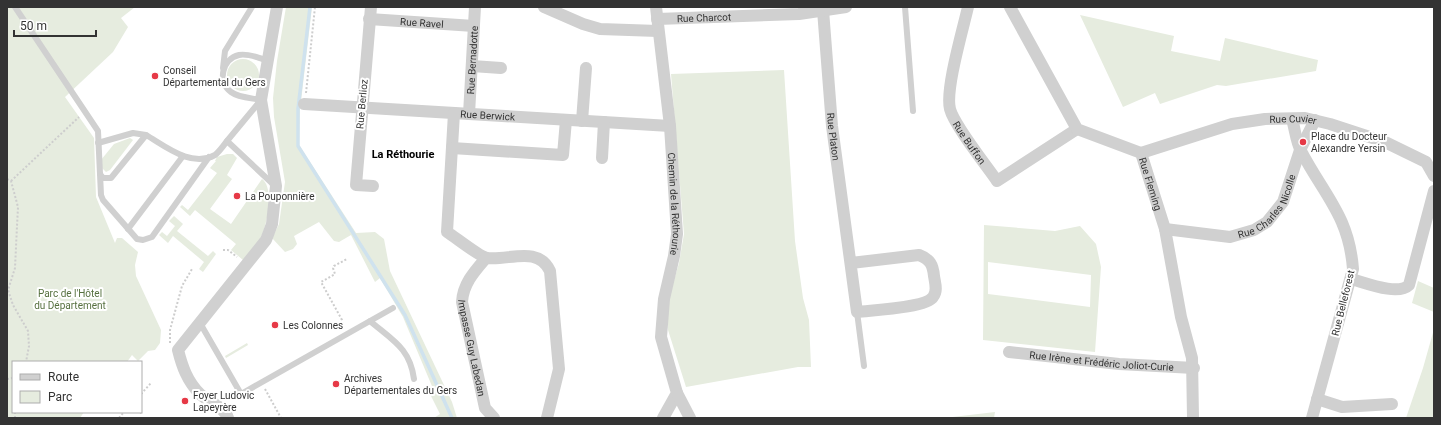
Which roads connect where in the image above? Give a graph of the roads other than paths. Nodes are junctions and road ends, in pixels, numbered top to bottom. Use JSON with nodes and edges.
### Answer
{"nodes":[{"id":1,"x":15,"y":7,"type":"edge"},
{"id":2,"x":252,"y":7,"type":"edge"},
{"id":3,"x":277,"y":7,"type":"edge"},
{"id":4,"x":475,"y":7,"type":"edge"},
{"id":5,"x":544,"y":7,"type":"edge"},
{"id":6,"x":846,"y":7,"type":"edge"},
{"id":7,"x":905,"y":7,"type":"edge"},
{"id":8,"x":968,"y":7,"type":"edge"},
{"id":9,"x":1010,"y":7,"type":"edge"},
{"id":10,"x":823,"y":10,"type":"junction"},
{"id":11,"x":370,"y":13,"type":"edge"},
{"id":12,"x":656,"y":13,"type":"edge"},
{"id":13,"x":474,"y":26,"type":"junction"},
{"id":14,"x":658,"y":32,"type":"junction"},
{"id":15,"x":266,"y":60,"type":"junction"},
{"id":16,"x":472,"y":66,"type":"junction"},
{"id":17,"x":501,"y":68,"type":"dead end"},
{"id":18,"x":586,"y":68,"type":"dead end"},
{"id":19,"x":223,"y":71,"type":"junction"},
{"id":20,"x":261,"y":100,"type":"junction"},
{"id":21,"x":304,"y":104,"type":"road end"},
{"id":22,"x":362,"y":107,"type":"junction"},
{"id":23,"x":913,"y":111,"type":"dead end"},
{"id":24,"x":454,"y":113,"type":"junction"},
{"id":25,"x":469,"y":114,"type":"junction"},
{"id":26,"x":1292,"y":119,"type":"junction"},
{"id":27,"x":566,"y":120,"type":"junction"},
{"id":28,"x":1315,"y":120,"type":"junction"},
{"id":29,"x":582,"y":121,"type":"junction"},
{"id":30,"x":604,"y":122,"type":"junction"},
{"id":31,"x":670,"y":126,"type":"junction"},
{"id":32,"x":1077,"y":130,"type":"junction"},
{"id":33,"x":146,"y":135,"type":"junction"},
{"id":34,"x":227,"y":141,"type":"junction"},
{"id":35,"x":98,"y":143,"type":"junction"},
{"id":36,"x":452,"y":148,"type":"junction"},
{"id":37,"x":1300,"y":150,"type":"junction"},
{"id":38,"x":1141,"y":153,"type":"junction"},
{"id":39,"x":183,"y":156,"type":"junction"},
{"id":40,"x":210,"y":157,"type":"junction"},
{"id":41,"x":602,"y":158,"type":"dead end"},
{"id":42,"x":100,"y":174,"type":"junction"},
{"id":43,"x":1434,"y":176,"type":"edge"},
{"id":44,"x":276,"y":186,"type":"junction"},
{"id":45,"x":373,"y":186,"type":"dead end"},
{"id":46,"x":1434,"y":190,"type":"edge"},
{"id":47,"x":128,"y":229,"type":"junction"},
{"id":48,"x":1165,"y":229,"type":"junction"},
{"id":49,"x":486,"y":258,"type":"junction"},
{"id":50,"x":850,"y":263,"type":"junction"},
{"id":51,"x":1351,"y":279,"type":"junction"},
{"id":52,"x":393,"y":308,"type":"dead end"},
{"id":53,"x":857,"y":312,"type":"junction"},
{"id":54,"x":370,"y":321,"type":"junction"},
{"id":55,"x":200,"y":322,"type":"junction"},
{"id":56,"x":1009,"y":352,"type":"dead end"},
{"id":57,"x":864,"y":366,"type":"dead end"},
{"id":58,"x":1194,"y":368,"type":"junction"},
{"id":59,"x":414,"y":379,"type":"dead end"},
{"id":60,"x":677,"y":393,"type":"junction"},
{"id":61,"x":1317,"y":400,"type":"junction"},
{"id":62,"x":1392,"y":404,"type":"dead end"},
{"id":63,"x":228,"y":418,"type":"edge"},
{"id":64,"x":494,"y":418,"type":"edge"},
{"id":65,"x":546,"y":418,"type":"edge"},
{"id":66,"x":663,"y":418,"type":"edge"},
{"id":67,"x":690,"y":418,"type":"edge"},
{"id":68,"x":1193,"y":418,"type":"edge"},
{"id":69,"x":1312,"y":418,"type":"edge"}],
"edges":[{"from":1,"to":35,"type":"lane"},
{"from":2,"to":19,"type":"lane"},
{"from":3,"to":15,"type":"street"},
{"from":4,"to":13,"type":"street","name":"Rue Bernadotte"},
{"from":5,"to":14,"type":"street"},
{"from":6,"to":10,"type":"street","name":"Rue Charcot"},
{"from":7,"to":23,"type":"lane"},
{"from":8,"to":32,"type":"street","name":"Rue Buffon"},
{"from":9,"to":32,"type":"street"},
{"from":10,"to":12,"type":"street","name":"Rue Charcot"},
{"from":10,"to":50,"type":"street","name":"Rue Platon"},
{"from":11,"to":13,"type":"street","name":"Rue Ravel"},
{"from":11,"to":22,"type":"street","name":"Rue Berlioz"},
{"from":12,"to":14,"type":"street","name":"Chemin de la Réthourie"},
{"from":13,"to":16,"type":"street","name":"Rue Bernadotte"},
{"from":14,"to":31,"type":"street","name":"Chemin de la Réthourie"},
{"from":15,"to":19,"type":"lane"},
{"from":15,"to":20,"type":"street"},
{"from":16,"to":17,"type":"street"},
{"from":16,"to":25,"type":"street","name":"Rue Bernadotte"},
{"from":18,"to":29,"type":"street"},
{"from":19,"to":20,"type":"lane"},
{"from":20,"to":34,"type":"lane"},
{"from":20,"to":44,"type":"street"},
{"from":21,"to":22,"type":"street","name":"Rue Berwick"},
{"from":22,"to":24,"type":"street","name":"Rue Berwick"},
{"from":22,"to":45,"type":"street","name":"Rue Berlioz"},
{"from":24,"to":25,"type":"street","name":"Rue Berwick"},
{"from":24,"to":36,"type":"street"},
{"from":25,"to":27,"type":"street","name":"Rue Berwick"},
{"from":26,"to":28,"type":"street","name":"Rue Cuvier"},
{"from":26,"to":37,"type":"street"},
{"from":26,"to":38,"type":"street","name":"Rue Cuvier"},
{"from":27,"to":29,"type":"street","name":"Rue Berwick"},
{"from":27,"to":36,"type":"street"},
{"from":28,"to":37,"type":"street"},
{"from":28,"to":43,"type":"street","name":"Rue Cuvier"},
{"from":29,"to":30,"type":"street","name":"Rue Berwick"},
{"from":30,"to":31,"type":"street","name":"Rue Berwick"},
{"from":30,"to":41,"type":"street"},
{"from":31,"to":60,"type":"street","name":"Chemin de la Réthourie"},
{"from":32,"to":38,"type":"street","name":"Rue Fleming"},
{"from":33,"to":35,"type":"lane"},
{"from":33,"to":39,"type":"lane"},
{"from":33,"to":42,"type":"lane"},
{"from":34,"to":40,"type":"lane"},
{"from":34,"to":44,"type":"lane"},
{"from":35,"to":42,"type":"lane"},
{"from":36,"to":49,"type":"street"},
{"from":37,"to":48,"type":"street","name":"Rue Charles Nicolle"},
{"from":37,"to":51,"type":"street","name":"Rue Belleforest"},
{"from":38,"to":48,"type":"street","name":"Rue Fleming"},
{"from":39,"to":40,"type":"lane"},
{"from":39,"to":47,"type":"lane"},
{"from":40,"to":47,"type":"lane"},
{"from":42,"to":47,"type":"lane"},
{"from":44,"to":55,"type":"street"},
{"from":46,"to":51,"type":"street"},
{"from":48,"to":58,"type":"street","name":"Rue Fleming"},
{"from":49,"to":64,"type":"street","name":"Impasse Guy Labedan"},
{"from":49,"to":65,"type":"street"},
{"from":50,"to":53,"type":"street","name":"Rue Platon"},
{"from":50,"to":53,"type":"street"},
{"from":51,"to":61,"type":"street","name":"Rue Belleforest"},
{"from":52,"to":54,"type":"lane"},
{"from":53,"to":57,"type":"lane"},
{"from":54,"to":55,"type":"lane"},
{"from":54,"to":59,"type":"lane"},
{"from":55,"to":63,"type":"street"},
{"from":56,"to":58,"type":"street","name":"Rue Irène et Frédéric Joliot-Curie"},
{"from":58,"to":68,"type":"street","name":"Rue Fleming"},
{"from":60,"to":66,"type":"street"},
{"from":60,"to":67,"type":"street","name":"Chemin de la Réthourie"},
{"from":61,"to":62,"type":"street"},
{"from":61,"to":69,"type":"street","name":"Rue Belleforest"}]}
